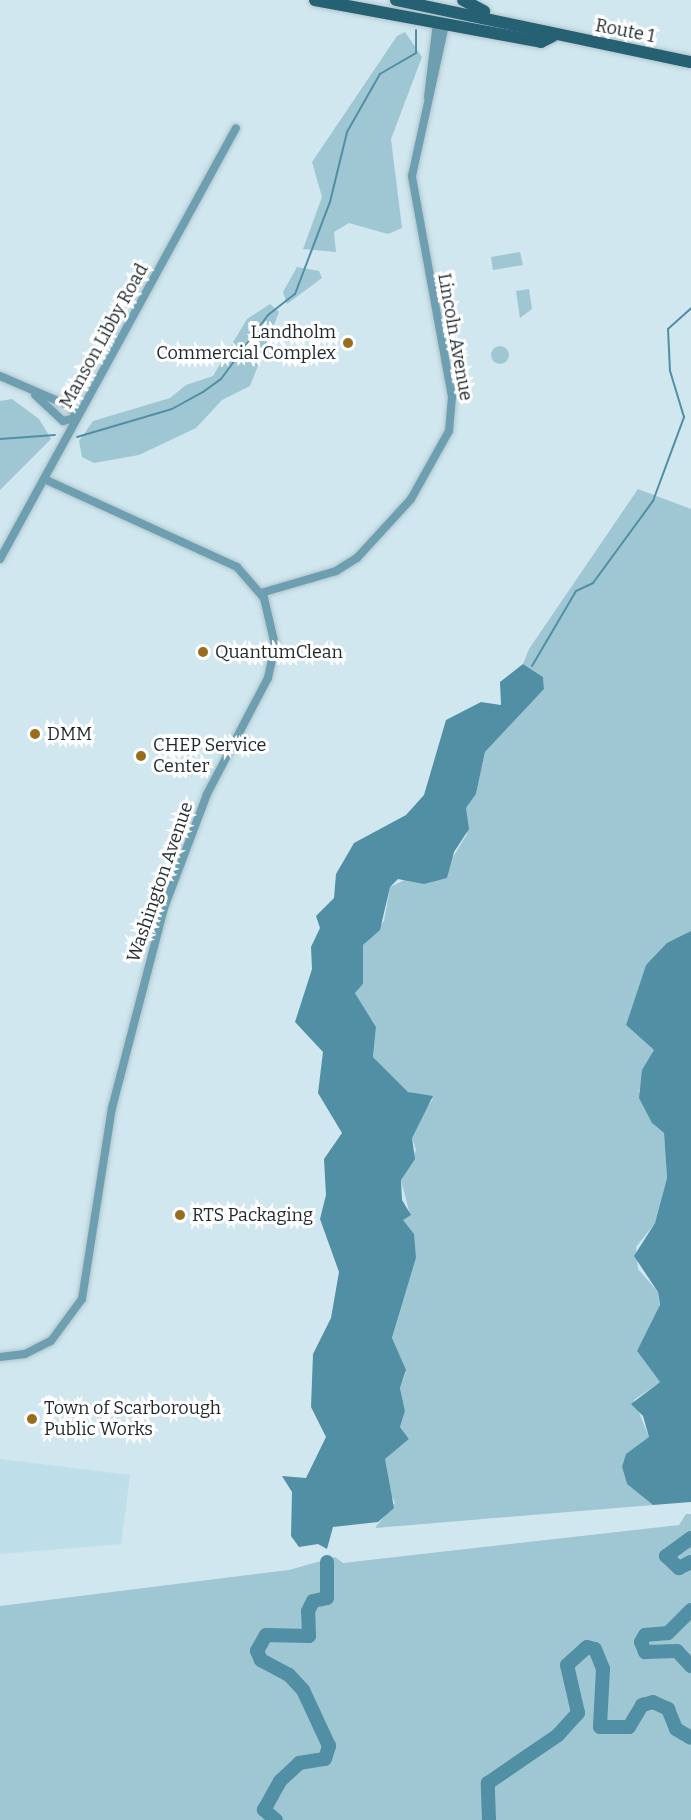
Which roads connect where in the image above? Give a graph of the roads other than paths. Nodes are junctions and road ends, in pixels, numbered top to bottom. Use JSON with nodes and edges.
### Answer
{"nodes":[{"id":1,"x":315,"y":0,"type":"edge"},
{"id":2,"x":463,"y":0,"type":"edge"},
{"id":3,"x":404,"y":1,"type":"edge"},
{"id":4,"x":444,"y":5,"type":"edge"},
{"id":5,"x":441,"y":24,"type":"junction"},
{"id":6,"x":529,"y":26,"type":"junction"},
{"id":7,"x":553,"y":36,"type":"junction"},
{"id":8,"x":691,"y":62,"type":"edge"},
{"id":9,"x":236,"y":128,"type":"dead end"},
{"id":10,"x":0,"y":376,"type":"edge"},
{"id":11,"x":35,"y":395,"type":"junction"},
{"id":12,"x":75,"y":418,"type":"junction"},
{"id":13,"x":44,"y":479,"type":"junction"},
{"id":14,"x":0,"y":559,"type":"edge"},
{"id":15,"x":261,"y":593,"type":"junction"},
{"id":16,"x":0,"y":1357,"type":"edge"}],
"edges":[{"from":1,"to":5,"type":"main road","name":"Route 1"},
{"from":2,"to":6,"type":"main road"},
{"from":3,"to":4,"type":"main road","name":"Route 1"},
{"from":4,"to":5,"type":"main road"},
{"from":4,"to":6,"type":"main road","name":"Route 1"},
{"from":5,"to":7,"type":"main road","name":"Route 1"},
{"from":5,"to":15,"type":"street","name":"Lincoln Avenue"},
{"from":6,"to":7,"type":"main road","name":"Route 1"},
{"from":7,"to":8,"type":"main road","name":"Route 1"},
{"from":9,"to":12,"type":"street","name":"Manson Libby Road"},
{"from":10,"to":11,"type":"street"},
{"from":11,"to":12,"type":"street"},
{"from":11,"to":12,"type":"street"},
{"from":12,"to":13,"type":"street","name":"Manson Libby Road"},
{"from":13,"to":14,"type":"street","name":"Manson Libby Road"},
{"from":13,"to":15,"type":"street","name":"Washington Avenue"},
{"from":15,"to":16,"type":"street","name":"Washington Avenue"}]}
